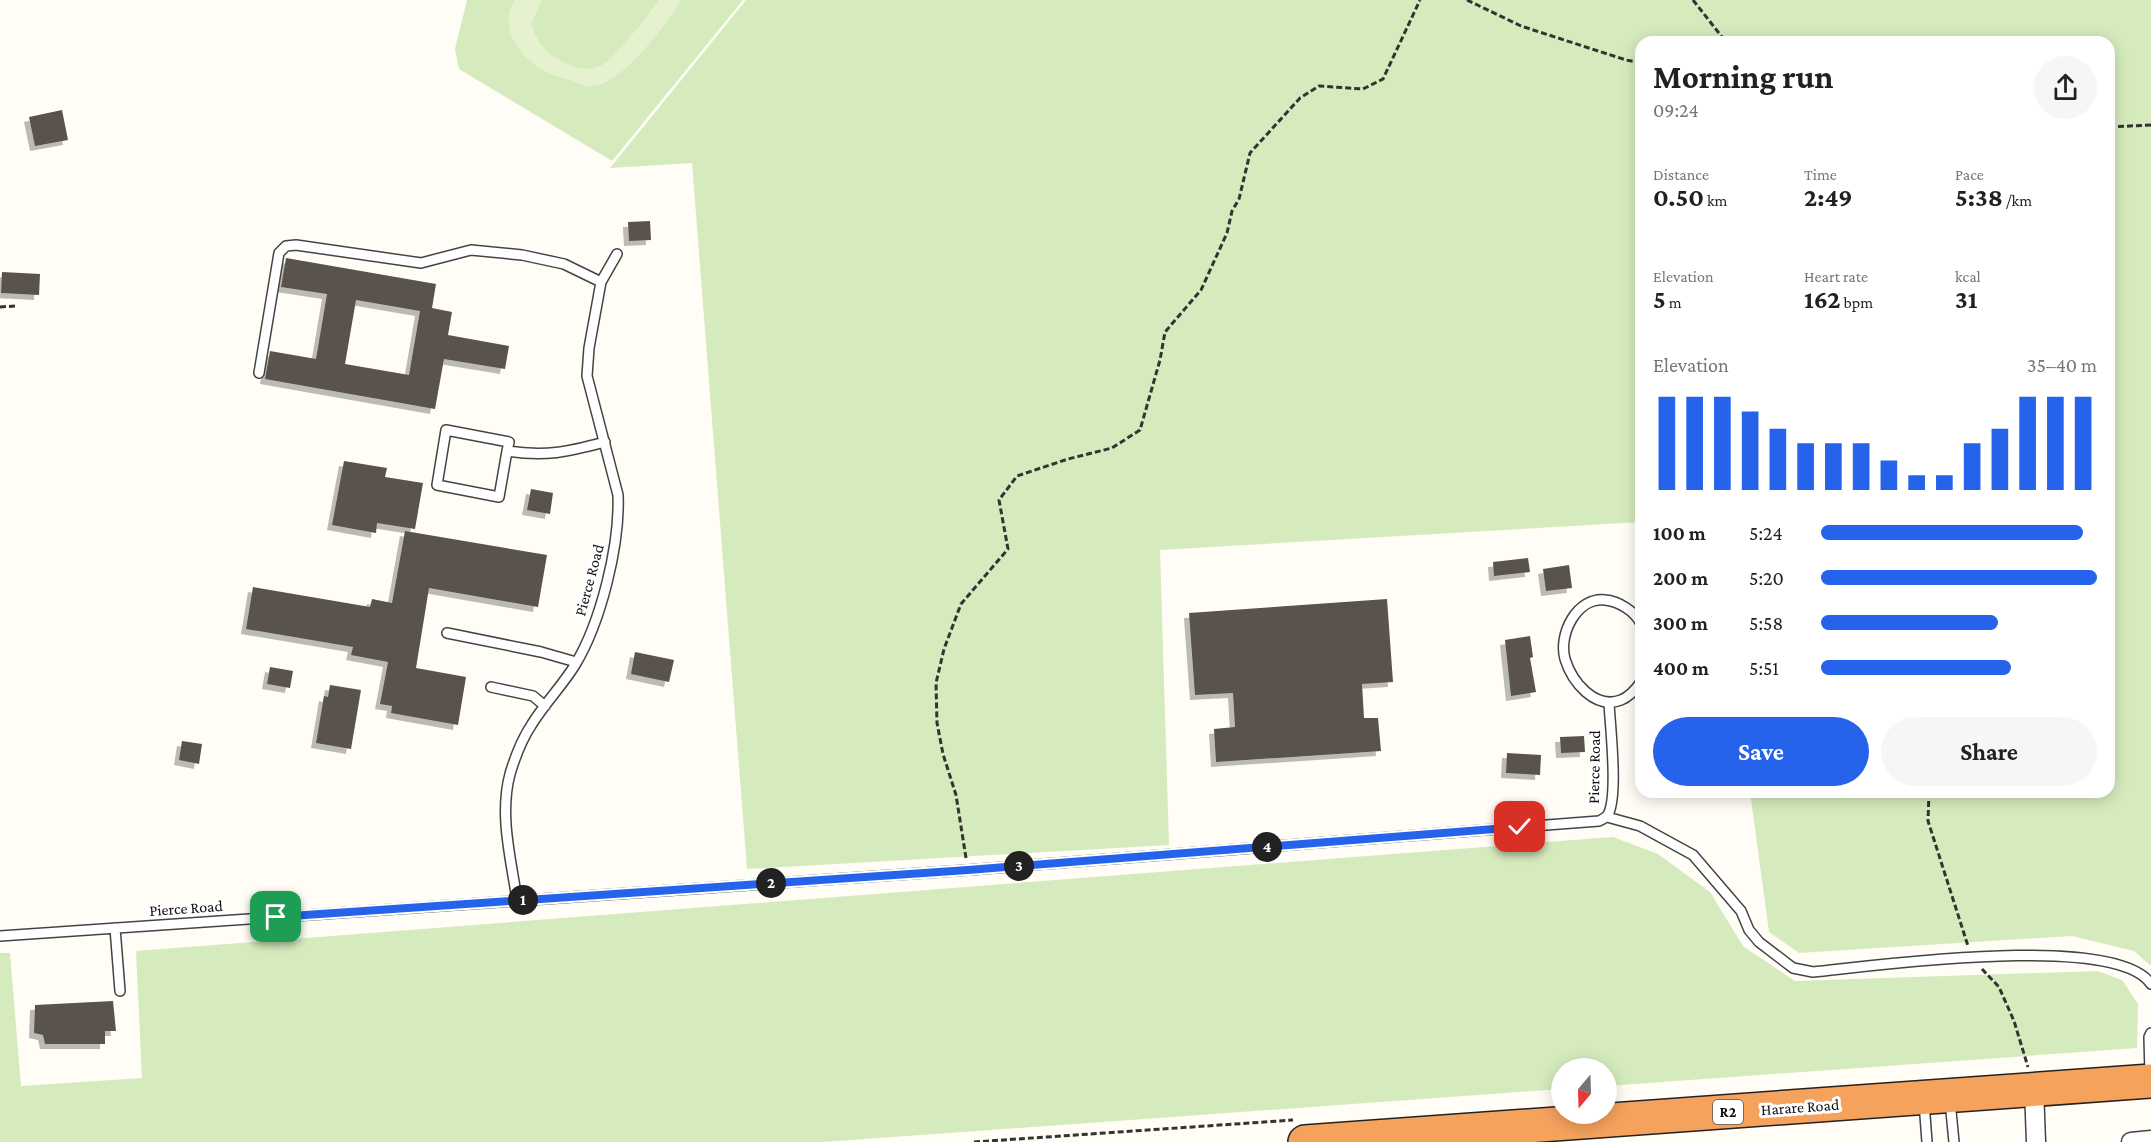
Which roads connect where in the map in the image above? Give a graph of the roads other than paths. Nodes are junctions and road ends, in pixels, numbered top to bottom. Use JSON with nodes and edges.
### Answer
{"nodes":[{"id":1,"x":616,"y":254,"type":"dead end"},
{"id":2,"x":601,"y":282,"type":"junction"},
{"id":3,"x":259,"y":373,"type":"dead end"},
{"id":4,"x":605,"y":442,"type":"junction"},
{"id":5,"x":507,"y":451,"type":"junction"},
{"id":6,"x":1635,"y":616,"type":"edge"},
{"id":7,"x":447,"y":633,"type":"dead end"},
{"id":8,"x":576,"y":662,"type":"junction"},
{"id":9,"x":491,"y":687,"type":"dead end"},
{"id":10,"x":1635,"y":688,"type":"edge"},
{"id":11,"x":1609,"y":703,"type":"junction"},
{"id":12,"x":545,"y":706,"type":"junction"},
{"id":13,"x":1607,"y":817,"type":"junction"},
{"id":14,"x":517,"y":900,"type":"junction"},
{"id":15,"x":115,"y":928,"type":"junction"},
{"id":16,"x":0,"y":936,"type":"edge"},
{"id":17,"x":2151,"y":984,"type":"edge"},
{"id":18,"x":120,"y":991,"type":"dead end"},
{"id":19,"x":2151,"y":1033,"type":"edge"},
{"id":20,"x":2151,"y":1081,"type":"edge"},
{"id":21,"x":2034,"y":1089,"type":"junction"},
{"id":22,"x":1937,"y":1097,"type":"junction"},
{"id":23,"x":1304,"y":1130,"type":"edge"},
{"id":24,"x":2151,"y":1140,"type":"edge"},
{"id":25,"x":1927,"y":1142,"type":"edge"},
{"id":26,"x":1954,"y":1142,"type":"edge"},
{"id":27,"x":2036,"y":1142,"type":"edge"},
{"id":28,"x":2131,"y":1142,"type":"edge"}],
"edges":[{"from":1,"to":2,"type":"lane","name":"Pierce Road"},
{"from":2,"to":3,"type":"lane"},
{"from":2,"to":4,"type":"lane","name":"Pierce Road"},
{"from":4,"to":5,"type":"lane"},
{"from":4,"to":8,"type":"lane","name":"Pierce Road"},
{"from":5,"to":5,"type":"lane"},
{"from":6,"to":11,"type":"lane"},
{"from":7,"to":8,"type":"lane"},
{"from":8,"to":12,"type":"lane","name":"Pierce Road"},
{"from":9,"to":12,"type":"lane"},
{"from":10,"to":11,"type":"lane"},
{"from":11,"to":13,"type":"lane","name":"Pierce Road"},
{"from":12,"to":14,"type":"lane","name":"Pierce Road"},
{"from":13,"to":14,"type":"lane","name":"Pierce Road"},
{"from":13,"to":17,"type":"lane"},
{"from":14,"to":15,"type":"lane","name":"Pierce Road"},
{"from":15,"to":16,"type":"lane","name":"Pierce Road"},
{"from":15,"to":18,"type":"lane"},
{"from":19,"to":20,"type":"lane"},
{"from":20,"to":21,"type":"highway","name":"Harare Road","number":"R2"},
{"from":21,"to":22,"type":"highway","name":"Harare Road","number":"R2"},
{"from":21,"to":27,"type":"street"},
{"from":22,"to":23,"type":"highway","name":"Harare Road","number":"R2"},
{"from":22,"to":25,"type":"lane"},
{"from":22,"to":26,"type":"lane"},
{"from":24,"to":28,"type":"street"}]}
